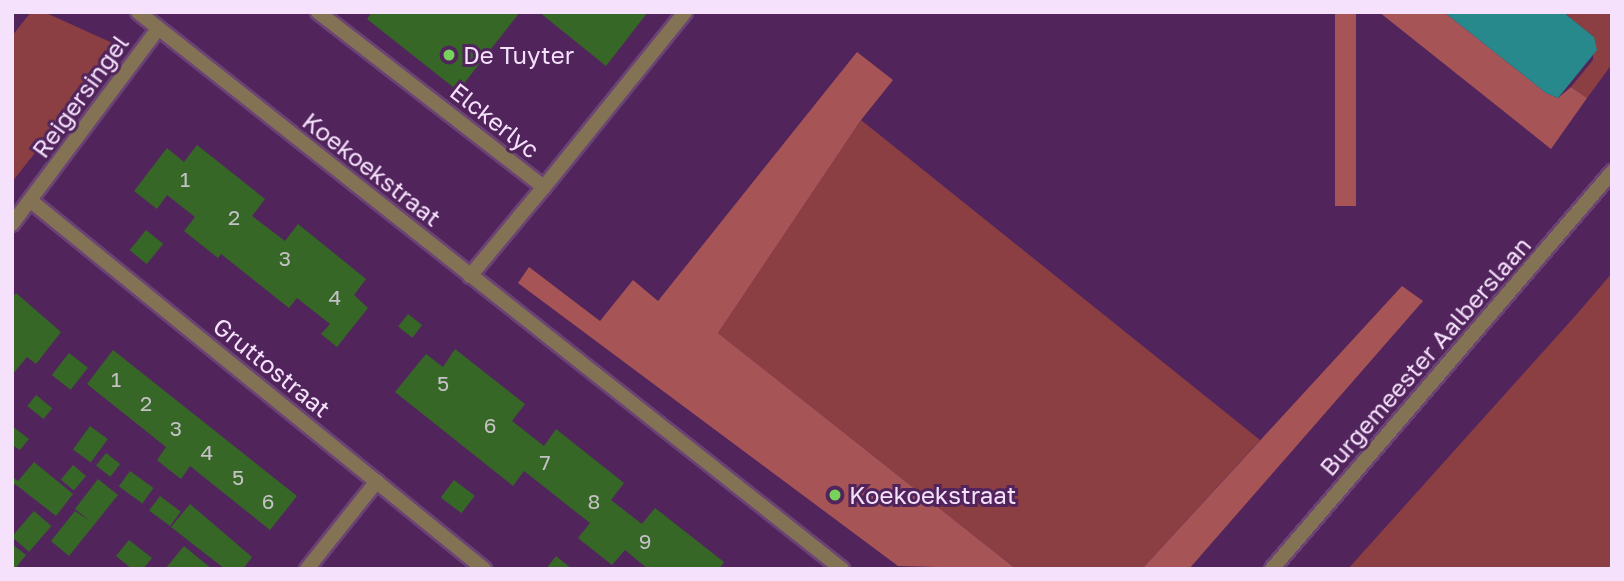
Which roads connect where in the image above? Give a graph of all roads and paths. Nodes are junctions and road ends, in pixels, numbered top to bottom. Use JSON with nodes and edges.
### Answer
{"nodes":[{"id":1,"x":138,"y":12,"type":"edge"},
{"id":2,"x":318,"y":12,"type":"edge"},
{"id":3,"x":685,"y":12,"type":"edge"},
{"id":4,"x":158,"y":29,"type":"junction"},
{"id":5,"x":1612,"y":172,"type":"edge"},
{"id":6,"x":544,"y":187,"type":"junction"},
{"id":7,"x":31,"y":201,"type":"junction"},
{"id":8,"x":12,"y":224,"type":"edge"},
{"id":9,"x":470,"y":276,"type":"junction"},
{"id":10,"x":377,"y":481,"type":"junction"},
{"id":11,"x":307,"y":569,"type":"edge"},
{"id":12,"x":484,"y":569,"type":"edge"},
{"id":13,"x":842,"y":569,"type":"edge"},
{"id":14,"x":1272,"y":569,"type":"edge"}],
"edges":[{"from":1,"to":4,"type":"street","name":"Koekoekstraat"},
{"from":2,"to":6,"type":"street","name":"Elckerlyc"},
{"from":3,"to":6,"type":"street","name":"Elckerlyc"},
{"from":4,"to":7,"type":"street","name":"Reigersingel"},
{"from":4,"to":9,"type":"street","name":"Koekoekstraat"},
{"from":5,"to":14,"type":"street","name":"Burgemeester Aalberslaan"},
{"from":6,"to":9,"type":"street","name":"Elckerlyc"},
{"from":7,"to":8,"type":"street","name":"Reigersingel"},
{"from":7,"to":10,"type":"street","name":"Gruttostraat"},
{"from":9,"to":13,"type":"street","name":"Koekoekstraat"},
{"from":10,"to":11,"type":"street"},
{"from":10,"to":12,"type":"street","name":"Gruttostraat"}]}
